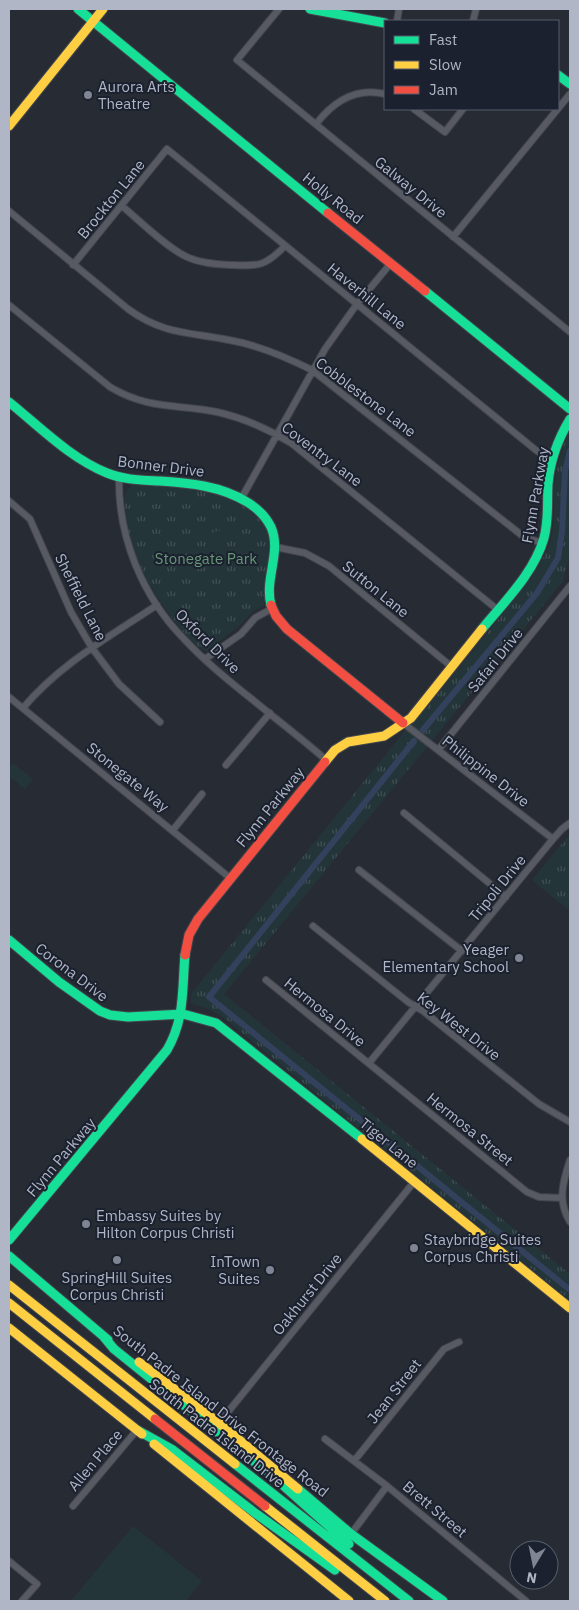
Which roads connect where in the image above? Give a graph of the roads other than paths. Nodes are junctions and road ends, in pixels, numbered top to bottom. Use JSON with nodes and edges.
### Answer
{"nodes":[{"id":1,"x":78,"y":9,"type":"edge"},
{"id":2,"x":102,"y":9,"type":"edge"},
{"id":3,"x":279,"y":9,"type":"edge"},
{"id":4,"x":310,"y":9,"type":"edge"},
{"id":5,"x":92,"y":21,"type":"junction"},
{"id":6,"x":384,"y":22,"type":"edge"},
{"id":7,"x":559,"y":76,"type":"edge"},
{"id":8,"x":570,"y":84,"type":"edge"},
{"id":9,"x":384,"y":94,"type":"edge"},
{"id":10,"x":570,"y":94,"type":"edge"},
{"id":11,"x":559,"y":107,"type":"edge"},
{"id":12,"x":415,"y":110,"type":"edge"},
{"id":13,"x":462,"y":110,"type":"edge"},
{"id":14,"x":557,"y":110,"type":"edge"},
{"id":15,"x":316,"y":124,"type":"junction"},
{"id":16,"x":9,"y":126,"type":"edge"},
{"id":17,"x":167,"y":149,"type":"joint"},
{"id":18,"x":122,"y":206,"type":"junction"},
{"id":19,"x":9,"y":212,"type":"edge"},
{"id":20,"x":453,"y":237,"type":"junction"},
{"id":21,"x":285,"y":246,"type":"junction"},
{"id":22,"x":391,"y":263,"type":"junction"},
{"id":23,"x":74,"y":265,"type":"junction"},
{"id":24,"x":357,"y":304,"type":"junction"},
{"id":25,"x":9,"y":305,"type":"edge"},
{"id":26,"x":570,"y":332,"type":"edge"},
{"id":27,"x":312,"y":370,"type":"junction"},
{"id":28,"x":9,"y":402,"type":"edge"},
{"id":29,"x":570,"y":409,"type":"edge"},
{"id":30,"x":570,"y":419,"type":"edge"},
{"id":31,"x":277,"y":434,"type":"junction"},
{"id":32,"x":553,"y":459,"type":"junction"},
{"id":33,"x":119,"y":477,"type":"junction"},
{"id":34,"x":241,"y":499,"type":"junction"},
{"id":35,"x":9,"y":501,"type":"edge"},
{"id":36,"x":542,"y":543,"type":"junction"},
{"id":37,"x":275,"y":547,"type":"junction"},
{"id":38,"x":570,"y":586,"type":"edge"},
{"id":39,"x":157,"y":606,"type":"junction"},
{"id":40,"x":273,"y":608,"type":"junction"},
{"id":41,"x":498,"y":610,"type":"junction"},
{"id":42,"x":92,"y":648,"type":"junction"},
{"id":43,"x":205,"y":660,"type":"junction"},
{"id":44,"x":452,"y":667,"type":"junction"},
{"id":45,"x":9,"y":697,"type":"edge"},
{"id":46,"x":23,"y":708,"type":"junction"},
{"id":47,"x":270,"y":713,"type":"junction"},
{"id":48,"x":160,"y":722,"type":"dead end"},
{"id":49,"x":403,"y":723,"type":"junction"},
{"id":50,"x":438,"y":749,"type":"junction"},
{"id":51,"x":326,"y":760,"type":"junction"},
{"id":52,"x":226,"y":765,"type":"dead end"},
{"id":53,"x":202,"y":794,"type":"dead end"},
{"id":54,"x":404,"y":814,"type":"dead end"},
{"id":55,"x":570,"y":823,"type":"edge"},
{"id":56,"x":173,"y":830,"type":"junction"},
{"id":57,"x":553,"y":839,"type":"junction"},
{"id":58,"x":359,"y":870,"type":"dead end"},
{"id":59,"x":230,"y":878,"type":"junction"},
{"id":60,"x":506,"y":897,"type":"junction"},
{"id":61,"x":313,"y":926,"type":"dead end"},
{"id":62,"x":9,"y":940,"type":"edge"},
{"id":63,"x":462,"y":951,"type":"junction"},
{"id":64,"x":266,"y":980,"type":"dead end"},
{"id":65,"x":416,"y":1007,"type":"junction"},
{"id":66,"x":182,"y":1014,"type":"junction"},
{"id":67,"x":369,"y":1063,"type":"junction"},
{"id":68,"x":570,"y":1122,"type":"edge"},
{"id":69,"x":570,"y":1160,"type":"edge"},
{"id":70,"x":414,"y":1182,"type":"junction"},
{"id":71,"x":562,"y":1198,"type":"junction"},
{"id":72,"x":570,"y":1222,"type":"edge"},
{"id":73,"x":9,"y":1240,"type":"edge"},
{"id":74,"x":9,"y":1256,"type":"edge"},
{"id":75,"x":9,"y":1285,"type":"edge"},
{"id":76,"x":9,"y":1303,"type":"edge"},
{"id":77,"x":570,"y":1308,"type":"edge"},
{"id":78,"x":9,"y":1328,"type":"edge"},
{"id":79,"x":104,"y":1336,"type":"junction"},
{"id":80,"x":459,"y":1342,"type":"dead end"},
{"id":81,"x":219,"y":1423,"type":"junction"},
{"id":82,"x":137,"y":1430,"type":"junction"},
{"id":83,"x":325,"y":1439,"type":"dead end"},
{"id":84,"x":354,"y":1461,"type":"junction"},
{"id":85,"x":388,"y":1486,"type":"junction"},
{"id":86,"x":73,"y":1506,"type":"dead end"},
{"id":87,"x":351,"y":1534,"type":"junction"},
{"id":88,"x":9,"y":1561,"type":"edge"},
{"id":89,"x":365,"y":1566,"type":"junction"},
{"id":90,"x":344,"y":1600,"type":"edge"},
{"id":91,"x":522,"y":1600,"type":"edge"},
{"id":92,"x":22,"y":1601,"type":"edge"},
{"id":93,"x":377,"y":1601,"type":"edge"},
{"id":94,"x":385,"y":1601,"type":"edge"},
{"id":95,"x":409,"y":1601,"type":"edge"},
{"id":96,"x":443,"y":1601,"type":"edge"}],
"edges":[{"from":1,"to":5,"type":"main road","name":"Holly Road"},
{"from":2,"to":5,"type":"main road"},
{"from":3,"to":15,"type":"street","name":"Galway Drive"},
{"from":4,"to":6,"type":"main road"},
{"from":5,"to":16,"type":"main road"},
{"from":5,"to":22,"type":"main road","name":"Holly Road"},
{"from":7,"to":8,"type":"main road"},
{"from":9,"to":15,"type":"street"},
{"from":10,"to":11,"type":"street"},
{"from":12,"to":13,"type":"street"},
{"from":14,"to":20,"type":"street"},
{"from":15,"to":20,"type":"street","name":"Galway Drive"},
{"from":17,"to":18,"type":"street","name":"Brockton Lane"},
{"from":17,"to":21,"type":"street","name":"Haverhill Lane"},
{"from":18,"to":21,"type":"street"},
{"from":18,"to":23,"type":"street","name":"Brockton Lane"},
{"from":19,"to":23,"type":"street","name":"Cobblestone Lane"},
{"from":20,"to":26,"type":"street","name":"Galway Drive"},
{"from":21,"to":24,"type":"street","name":"Haverhill Lane"},
{"from":22,"to":24,"type":"street"},
{"from":22,"to":29,"type":"main road","name":"Holly Road"},
{"from":23,"to":27,"type":"street","name":"Cobblestone Lane"},
{"from":24,"to":27,"type":"street"},
{"from":24,"to":32,"type":"street","name":"Haverhill Lane"},
{"from":25,"to":31,"type":"street","name":"Coventry Lane"},
{"from":27,"to":31,"type":"street"},
{"from":27,"to":36,"type":"street","name":"Cobblestone Lane"},
{"from":28,"to":33,"type":"main road","name":"Bonner Drive"},
{"from":30,"to":32,"type":"main road","name":"Flynn Parkway"},
{"from":31,"to":34,"type":"street"},
{"from":31,"to":41,"type":"street","name":"Coventry Lane"},
{"from":32,"to":36,"type":"main road","name":"Flynn Parkway"},
{"from":33,"to":34,"type":"main road","name":"Bonner Drive"},
{"from":33,"to":39,"type":"street","name":"Oxford Drive"},
{"from":34,"to":37,"type":"main road","name":"Bonner Drive"},
{"from":35,"to":42,"type":"street","name":"Sheffield Lane"},
{"from":36,"to":41,"type":"main road","name":"Flynn Parkway"},
{"from":37,"to":40,"type":"main road","name":"Bonner Drive"},
{"from":37,"to":44,"type":"street","name":"Sutton Lane"},
{"from":38,"to":50,"type":"street","name":"Safari Drive"},
{"from":39,"to":42,"type":"street"},
{"from":39,"to":43,"type":"street","name":"Oxford Drive"},
{"from":40,"to":43,"type":"street"},
{"from":40,"to":49,"type":"main road","name":"Bonner Drive"},
{"from":41,"to":44,"type":"main road","name":"Flynn Parkway"},
{"from":42,"to":46,"type":"street"},
{"from":42,"to":48,"type":"street","name":"Sheffield Lane"},
{"from":43,"to":47,"type":"street","name":"Oxford Drive"},
{"from":44,"to":49,"type":"main road","name":"Flynn Parkway"},
{"from":45,"to":46,"type":"street","name":"Stonegate Way"},
{"from":46,"to":56,"type":"street","name":"Stonegate Way"},
{"from":47,"to":51,"type":"street","name":"Oxford Drive"},
{"from":47,"to":52,"type":"street"},
{"from":49,"to":50,"type":"street","name":"Philippine Drive"},
{"from":49,"to":51,"type":"main road","name":"Flynn Parkway"},
{"from":50,"to":57,"type":"street","name":"Philippine Drive"},
{"from":51,"to":59,"type":"main road","name":"Flynn Parkway"},
{"from":53,"to":56,"type":"street"},
{"from":54,"to":60,"type":"street"},
{"from":55,"to":57,"type":"street","name":"Tripoli Drive"},
{"from":56,"to":59,"type":"street","name":"Stonegate Way"},
{"from":57,"to":60,"type":"street","name":"Tripoli Drive"},
{"from":58,"to":63,"type":"street"},
{"from":59,"to":66,"type":"main road","name":"Flynn Parkway"},
{"from":60,"to":63,"type":"street","name":"Tripoli Drive"},
{"from":61,"to":65,"type":"street","name":"Key West Drive"},
{"from":62,"to":66,"type":"main road","name":"Corona Drive"},
{"from":63,"to":65,"type":"street","name":"Tripoli Drive"},
{"from":64,"to":67,"type":"street","name":"Hermosa Drive"},
{"from":65,"to":67,"type":"street","name":"Tripoli Drive"},
{"from":65,"to":68,"type":"street","name":"Key West Drive"},
{"from":66,"to":70,"type":"main road","name":"Tiger Lane"},
{"from":66,"to":73,"type":"main road","name":"Flynn Parkway"},
{"from":67,"to":71,"type":"street","name":"Hermosa Street"},
{"from":69,"to":71,"type":"street"},
{"from":70,"to":77,"type":"main road","name":"Tiger Lane"},
{"from":70,"to":81,"type":"street","name":"Oakhurst Drive"},
{"from":71,"to":72,"type":"street"},
{"from":74,"to":79,"type":"main road","name":"South Padre Island Drive Frontage Road"},
{"from":75,"to":89,"type":"main road","name":"South Padre Island Drive"},
{"from":76,"to":94,"type":"main road","name":"South Padre Island Drive"},
{"from":78,"to":82,"type":"main road"},
{"from":79,"to":81,"type":"main road","name":"South Padre Island Drive Frontage Road"},
{"from":79,"to":89,"type":"main road"},
{"from":80,"to":84,"type":"street","name":"Jean Street"},
{"from":81,"to":87,"type":"main road","name":"South Padre Island Drive Frontage Road"},
{"from":82,"to":86,"type":"street","name":"Allen Place"},
{"from":82,"to":90,"type":"main road"},
{"from":82,"to":93,"type":"main road"},
{"from":83,"to":84,"type":"street","name":"Brett Street"},
{"from":84,"to":85,"type":"street","name":"Brett Street"},
{"from":85,"to":87,"type":"street"},
{"from":85,"to":91,"type":"street","name":"Brett Street"},
{"from":87,"to":96,"type":"main road","name":"South Padre Island Drive Frontage Road"},
{"from":88,"to":92,"type":"street"},
{"from":89,"to":95,"type":"main road","name":"South Padre Island Drive"}]}
